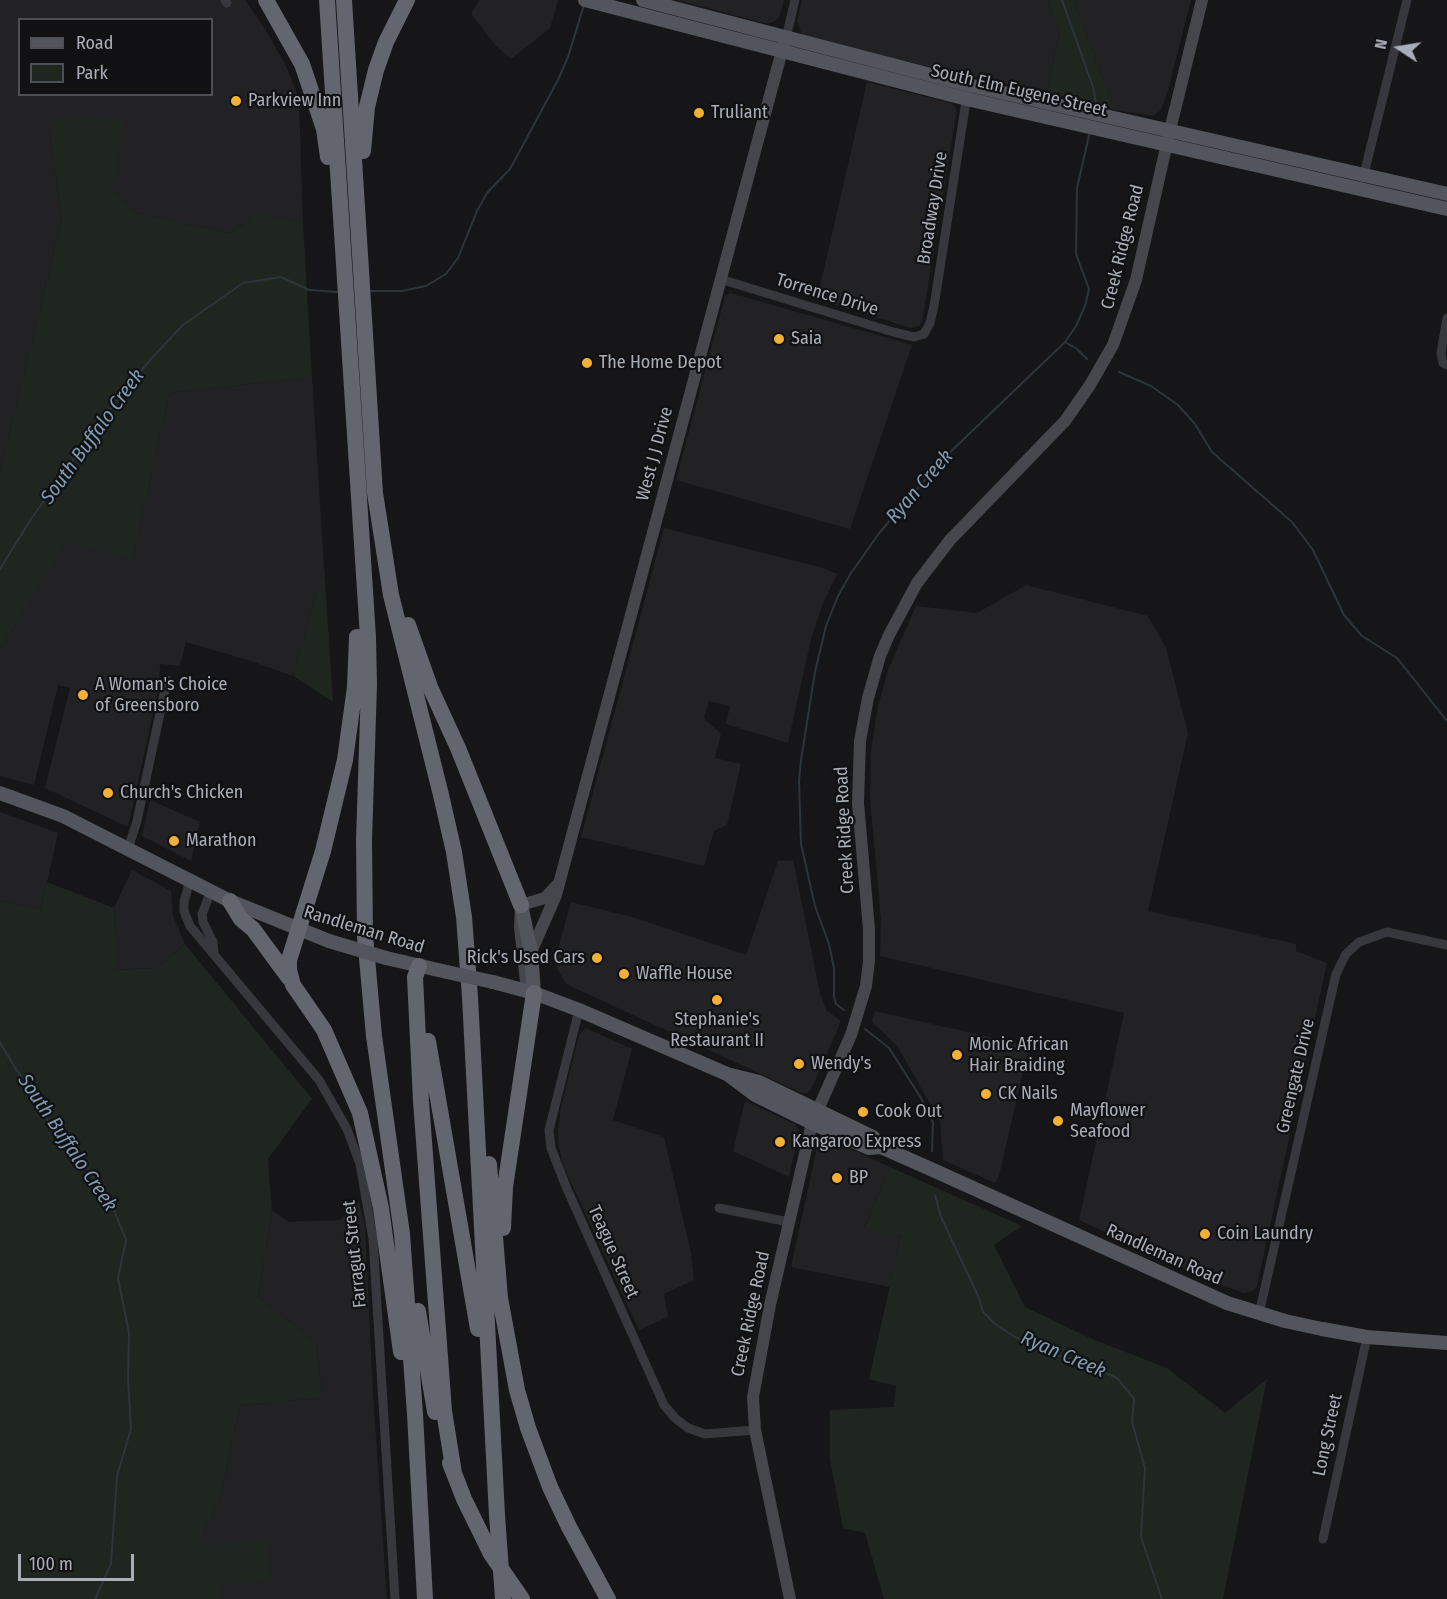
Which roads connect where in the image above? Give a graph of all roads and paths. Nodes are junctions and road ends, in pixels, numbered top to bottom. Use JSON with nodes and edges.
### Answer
{"nodes":[{"id":1,"x":266,"y":0,"type":"edge"},
{"id":2,"x":327,"y":0,"type":"edge"},
{"id":3,"x":344,"y":0,"type":"edge"},
{"id":4,"x":407,"y":0,"type":"edge"},
{"id":5,"x":585,"y":0,"type":"edge"},
{"id":6,"x":643,"y":0,"type":"edge"},
{"id":7,"x":795,"y":0,"type":"edge"},
{"id":8,"x":1202,"y":0,"type":"edge"},
{"id":9,"x":1407,"y":0,"type":"edge"},
{"id":10,"x":786,"y":38,"type":"junction"},
{"id":11,"x":782,"y":52,"type":"junction"},
{"id":12,"x":969,"y":85,"type":"junction"},
{"id":13,"x":967,"y":99,"type":"junction"},
{"id":14,"x":1064,"y":114,"type":"junction"},
{"id":15,"x":1109,"y":124,"type":"junction"},
{"id":16,"x":1170,"y":130,"type":"junction"},
{"id":17,"x":1167,"y":144,"type":"junction"},
{"id":18,"x":1362,"y":182,"type":"junction"},
{"id":19,"x":348,"y":184,"type":"junction"},
{"id":20,"x":1447,"y":194,"type":"edge"},
{"id":21,"x":1447,"y":209,"type":"edge"},
{"id":22,"x":720,"y":279,"type":"junction"},
{"id":23,"x":355,"y":311,"type":"junction"},
{"id":24,"x":1447,"y":318,"type":"edge"},
{"id":25,"x":924,"y":334,"type":"joint"},
{"id":26,"x":1447,"y":365,"type":"edge"},
{"id":27,"x":363,"y":565,"type":"junction"},
{"id":28,"x":391,"y":594,"type":"junction"},
{"id":29,"x":167,"y":680,"type":"dead end"},
{"id":30,"x":0,"y":793,"type":"edge"},
{"id":31,"x":128,"y":849,"type":"junction"},
{"id":32,"x":190,"y":880,"type":"junction"},
{"id":33,"x":559,"y":880,"type":"junction"},
{"id":34,"x":211,"y":891,"type":"junction"},
{"id":35,"x":230,"y":901,"type":"junction"},
{"id":36,"x":521,"y":905,"type":"junction"},
{"id":37,"x":299,"y":930,"type":"junction"},
{"id":38,"x":1447,"y":945,"type":"edge"},
{"id":39,"x":531,"y":952,"type":"junction"},
{"id":40,"x":214,"y":953,"type":"junction"},
{"id":41,"x":419,"y":966,"type":"junction"},
{"id":42,"x":293,"y":985,"type":"junction"},
{"id":43,"x":530,"y":992,"type":"junction"},
{"id":44,"x":470,"y":997,"type":"junction"},
{"id":45,"x":579,"y":1010,"type":"junction"},
{"id":46,"x":814,"y":1117,"type":"junction"},
{"id":47,"x":719,"y":1208,"type":"dead end"},
{"id":48,"x":789,"y":1222,"type":"junction"},
{"id":49,"x":402,"y":1234,"type":"junction"},
{"id":50,"x":500,"y":1298,"type":"junction"},
{"id":51,"x":1259,"y":1314,"type":"junction"},
{"id":52,"x":1367,"y":1337,"type":"junction"},
{"id":53,"x":1447,"y":1343,"type":"edge"},
{"id":54,"x":755,"y":1430,"type":"junction"},
{"id":55,"x":492,"y":1440,"type":"junction"},
{"id":56,"x":453,"y":1473,"type":"junction"},
{"id":57,"x":420,"y":1535,"type":"junction"},
{"id":58,"x":1323,"y":1539,"type":"dead end"},
{"id":59,"x":395,"y":1599,"type":"edge"},
{"id":60,"x":425,"y":1599,"type":"edge"},
{"id":61,"x":503,"y":1599,"type":"edge"},
{"id":62,"x":522,"y":1599,"type":"edge"},
{"id":63,"x":608,"y":1599,"type":"edge"},
{"id":64,"x":790,"y":1599,"type":"edge"}],
"edges":[{"from":1,"to":19,"type":"highway"},
{"from":2,"to":19,"type":"highway"},
{"from":3,"to":19,"type":"highway"},
{"from":4,"to":19,"type":"highway"},
{"from":5,"to":11,"type":"main road","name":"South Elm Eugene Street"},
{"from":6,"to":10,"type":"main road","name":"South Elm Eugene Street"},
{"from":7,"to":10,"type":"street"},
{"from":8,"to":16,"type":"main road","name":"Creek Ridge Road"},
{"from":9,"to":18,"type":"street"},
{"from":10,"to":11,"type":"main road","name":"West J J Drive"},
{"from":10,"to":12,"type":"main road","name":"South Elm Eugene Street"},
{"from":11,"to":13,"type":"main road","name":"South Elm Eugene Street"},
{"from":11,"to":22,"type":"main road","name":"West J J Drive"},
{"from":12,"to":13,"type":"street","name":"Broadway Drive"},
{"from":12,"to":14,"type":"main road","name":"South Elm Eugene Street"},
{"from":13,"to":14,"type":"main road","name":"South Elm Eugene Street"},
{"from":13,"to":25,"type":"street","name":"Broadway Drive"},
{"from":14,"to":15,"type":"main road","name":"South Elm Eugene Street"},
{"from":15,"to":16,"type":"main road","name":"South Elm Eugene Street"},
{"from":15,"to":17,"type":"main road","name":"South Elm Eugene Street"},
{"from":16,"to":17,"type":"main road","name":"Creek Ridge Road"},
{"from":16,"to":18,"type":"main road","name":"South Elm Eugene Street"},
{"from":17,"to":18,"type":"main road","name":"South Elm Eugene Street"},
{"from":17,"to":46,"type":"main road","name":"Creek Ridge Road"},
{"from":18,"to":20,"type":"main road","name":"South Elm Eugene Street"},
{"from":18,"to":21,"type":"main road","name":"South Elm Eugene Street"},
{"from":19,"to":23,"type":"highway"},
{"from":22,"to":25,"type":"street","name":"Torrence Drive"},
{"from":22,"to":33,"type":"main road","name":"West J J Drive"},
{"from":23,"to":27,"type":"highway"},
{"from":23,"to":28,"type":"highway"},
{"from":24,"to":26,"type":"street"},
{"from":27,"to":37,"type":"highway"},
{"from":27,"to":49,"type":"highway"},
{"from":28,"to":36,"type":"highway"},
{"from":28,"to":44,"type":"highway"},
{"from":29,"to":31,"type":"street"},
{"from":30,"to":31,"type":"main road","name":"Randleman Road"},
{"from":31,"to":32,"type":"main road","name":"Randleman Road"},
{"from":32,"to":34,"type":"main road","name":"Randleman Road"},
{"from":32,"to":40,"type":"street","name":"Farragut Street"},
{"from":33,"to":36,"type":"main road"},
{"from":33,"to":39,"type":"main road","name":"West J J Drive"},
{"from":34,"to":35,"type":"main road","name":"Randleman Road"},
{"from":34,"to":40,"type":"street","name":"Farragut Street"},
{"from":35,"to":37,"type":"main road","name":"Randleman Road"},
{"from":35,"to":42,"type":"highway"},
{"from":36,"to":39,"type":"main road","name":"West J J Drive"},
{"from":36,"to":43,"type":"main road"},
{"from":37,"to":41,"type":"main road","name":"Randleman Road","bridge":true},
{"from":37,"to":42,"type":"highway"},
{"from":38,"to":51,"type":"street","name":"Greengate Drive"},
{"from":39,"to":43,"type":"main road","name":"West J J Drive"},
{"from":40,"to":59,"type":"street","name":"Farragut Street"},
{"from":41,"to":43,"type":"main road","name":"Randleman Road","bridge":true},
{"from":41,"to":55,"type":"highway"},
{"from":41,"to":56,"type":"highway"},
{"from":42,"to":57,"type":"highway"},
{"from":43,"to":45,"type":"main road","name":"Randleman Road"},
{"from":43,"to":50,"type":"highway"},
{"from":44,"to":50,"type":"highway"},
{"from":44,"to":55,"type":"highway"},
{"from":45,"to":46,"type":"main road","name":"Randleman Road"},
{"from":45,"to":54,"type":"street","name":"Teague Street"},
{"from":46,"to":48,"type":"main road","name":"Creek Ridge Road"},
{"from":46,"to":51,"type":"main road","name":"Randleman Road"},
{"from":47,"to":48,"type":"street"},
{"from":48,"to":54,"type":"main road","name":"Creek Ridge Road"},
{"from":49,"to":56,"type":"highway"},
{"from":49,"to":57,"type":"highway"},
{"from":50,"to":63,"type":"highway"},
{"from":51,"to":52,"type":"main road","name":"Randleman Road"},
{"from":52,"to":53,"type":"main road","name":"Randleman Road"},
{"from":52,"to":58,"type":"street","name":"Long Street"},
{"from":54,"to":64,"type":"main road","name":"Creek Ridge Road"},
{"from":55,"to":61,"type":"highway","bridge":true},
{"from":56,"to":62,"type":"highway"},
{"from":57,"to":60,"type":"highway"}]}
